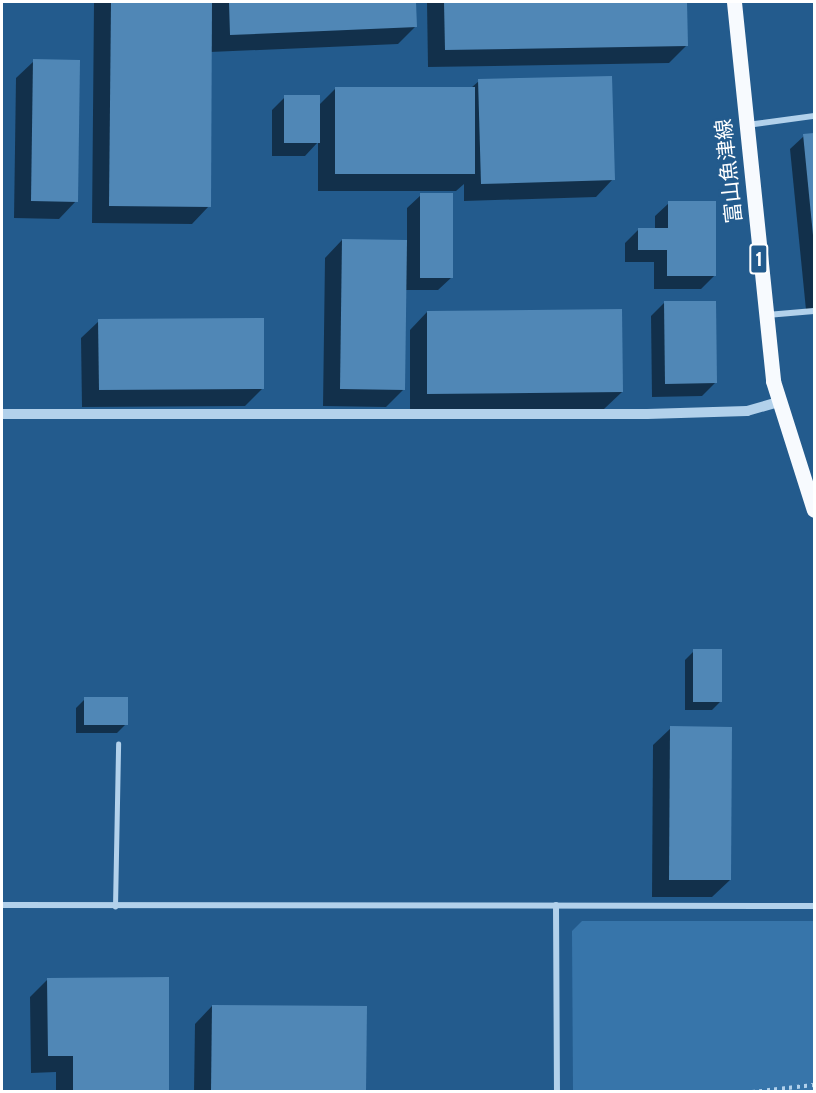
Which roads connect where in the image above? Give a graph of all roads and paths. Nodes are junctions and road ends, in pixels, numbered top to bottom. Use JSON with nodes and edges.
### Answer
{"nodes":[{"id":1,"x":734,"y":2,"type":"edge"},
{"id":2,"x":814,"y":116,"type":"edge"},
{"id":3,"x":746,"y":125,"type":"junction"},
{"id":4,"x":814,"y":310,"type":"edge"},
{"id":5,"x":765,"y":315,"type":"junction"},
{"id":6,"x":779,"y":402,"type":"junction"},
{"id":7,"x":2,"y":414,"type":"edge"},
{"id":8,"x":814,"y":510,"type":"edge"},
{"id":9,"x":117,"y":744,"type":"dead end"},
{"id":10,"x":2,"y":905,"type":"edge"},
{"id":11,"x":556,"y":905,"type":"junction"},
{"id":12,"x":814,"y":906,"type":"edge"},
{"id":13,"x":115,"y":907,"type":"junction"},
{"id":14,"x":814,"y":1085,"type":"edge"},
{"id":15,"x":557,"y":1092,"type":"edge"},
{"id":16,"x":752,"y":1092,"type":"edge"}],
"edges":[{"from":1,"to":3,"type":"main road","name":"富山魚津線","number":"1"},
{"from":2,"to":3,"type":"street"},
{"from":3,"to":5,"type":"main road","name":"富山魚津線","number":"1"},
{"from":4,"to":5,"type":"street"},
{"from":5,"to":6,"type":"main road","name":"富山魚津線","number":"1"},
{"from":6,"to":7,"type":"street"},
{"from":6,"to":8,"type":"main road","name":"富山魚津線","number":"1"},
{"from":9,"to":13,"type":"lane"},
{"from":10,"to":13,"type":"street"},
{"from":11,"to":12,"type":"street"},
{"from":11,"to":13,"type":"street"},
{"from":11,"to":15,"type":"street"},
{"from":14,"to":16,"type":"path"}]}
